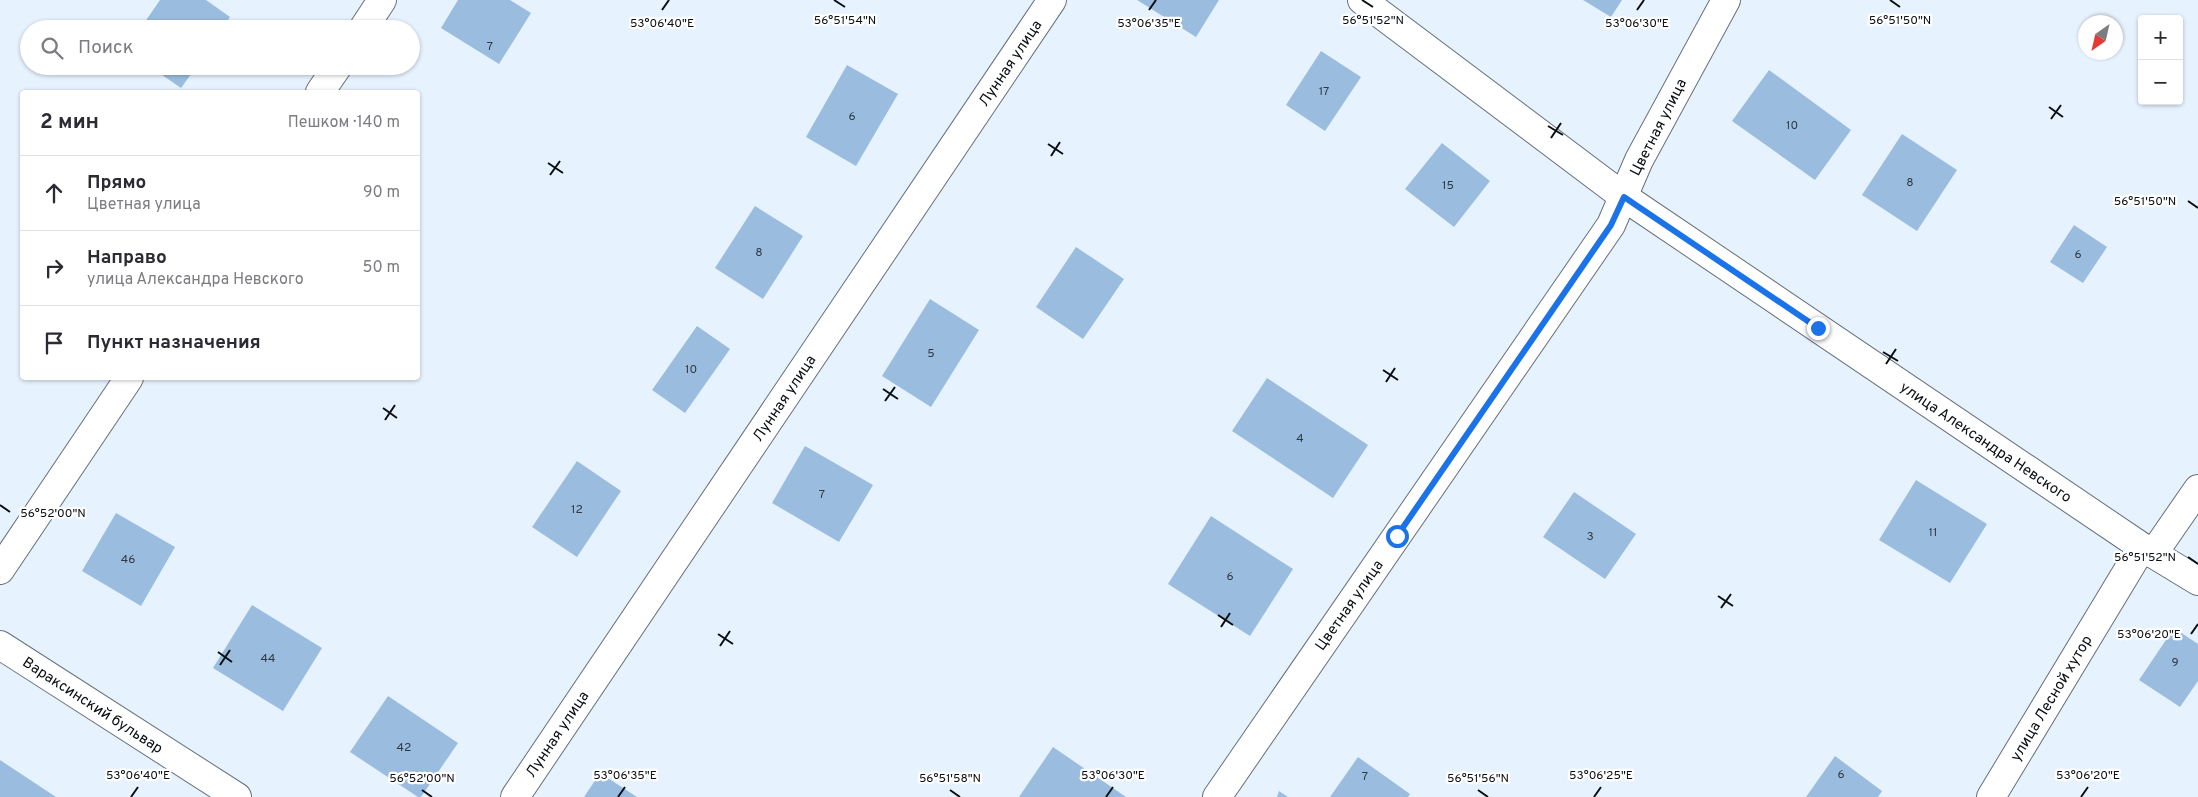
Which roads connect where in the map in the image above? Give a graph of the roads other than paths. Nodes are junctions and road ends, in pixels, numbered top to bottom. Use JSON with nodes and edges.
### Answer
{"nodes":[{"id":1,"x":382,"y":0,"type":"edge"},
{"id":2,"x":1052,"y":0,"type":"edge"},
{"id":3,"x":1362,"y":0,"type":"edge"},
{"id":4,"x":1726,"y":0,"type":"edge"},
{"id":5,"x":369,"y":20,"type":"edge"},
{"id":6,"x":332,"y":75,"type":"edge"},
{"id":7,"x":321,"y":90,"type":"edge"},
{"id":8,"x":1624,"y":197,"type":"junction"},
{"id":9,"x":128,"y":380,"type":"edge"},
{"id":10,"x":2198,"y":490,"type":"edge"},
{"id":11,"x":2148,"y":551,"type":"junction"},
{"id":12,"x":0,"y":570,"type":"edge"},
{"id":13,"x":2198,"y":582,"type":"edge"},
{"id":14,"x":0,"y":645,"type":"edge"},
{"id":15,"x":237,"y":797,"type":"edge"},
{"id":16,"x":515,"y":797,"type":"edge"},
{"id":17,"x":1217,"y":797,"type":"edge"},
{"id":18,"x":1991,"y":797,"type":"edge"}],
"edges":[{"from":1,"to":5,"type":"street"},
{"from":2,"to":16,"type":"street","name":"Лунная улица"},
{"from":3,"to":8,"type":"street","name":"улица Александра Невского"},
{"from":4,"to":8,"type":"street","name":"Цветная улица"},
{"from":6,"to":7,"type":"street"},
{"from":8,"to":11,"type":"street","name":"улица Александра Невского"},
{"from":8,"to":17,"type":"street","name":"Цветная улица"},
{"from":9,"to":12,"type":"street"},
{"from":10,"to":11,"type":"street","name":"улица Лесной хутор"},
{"from":11,"to":13,"type":"street","name":"улица Александра Невского"},
{"from":11,"to":18,"type":"street","name":"улица Лесной хутор"},
{"from":14,"to":15,"type":"street","name":"Вараксинский бульвар"}]}
